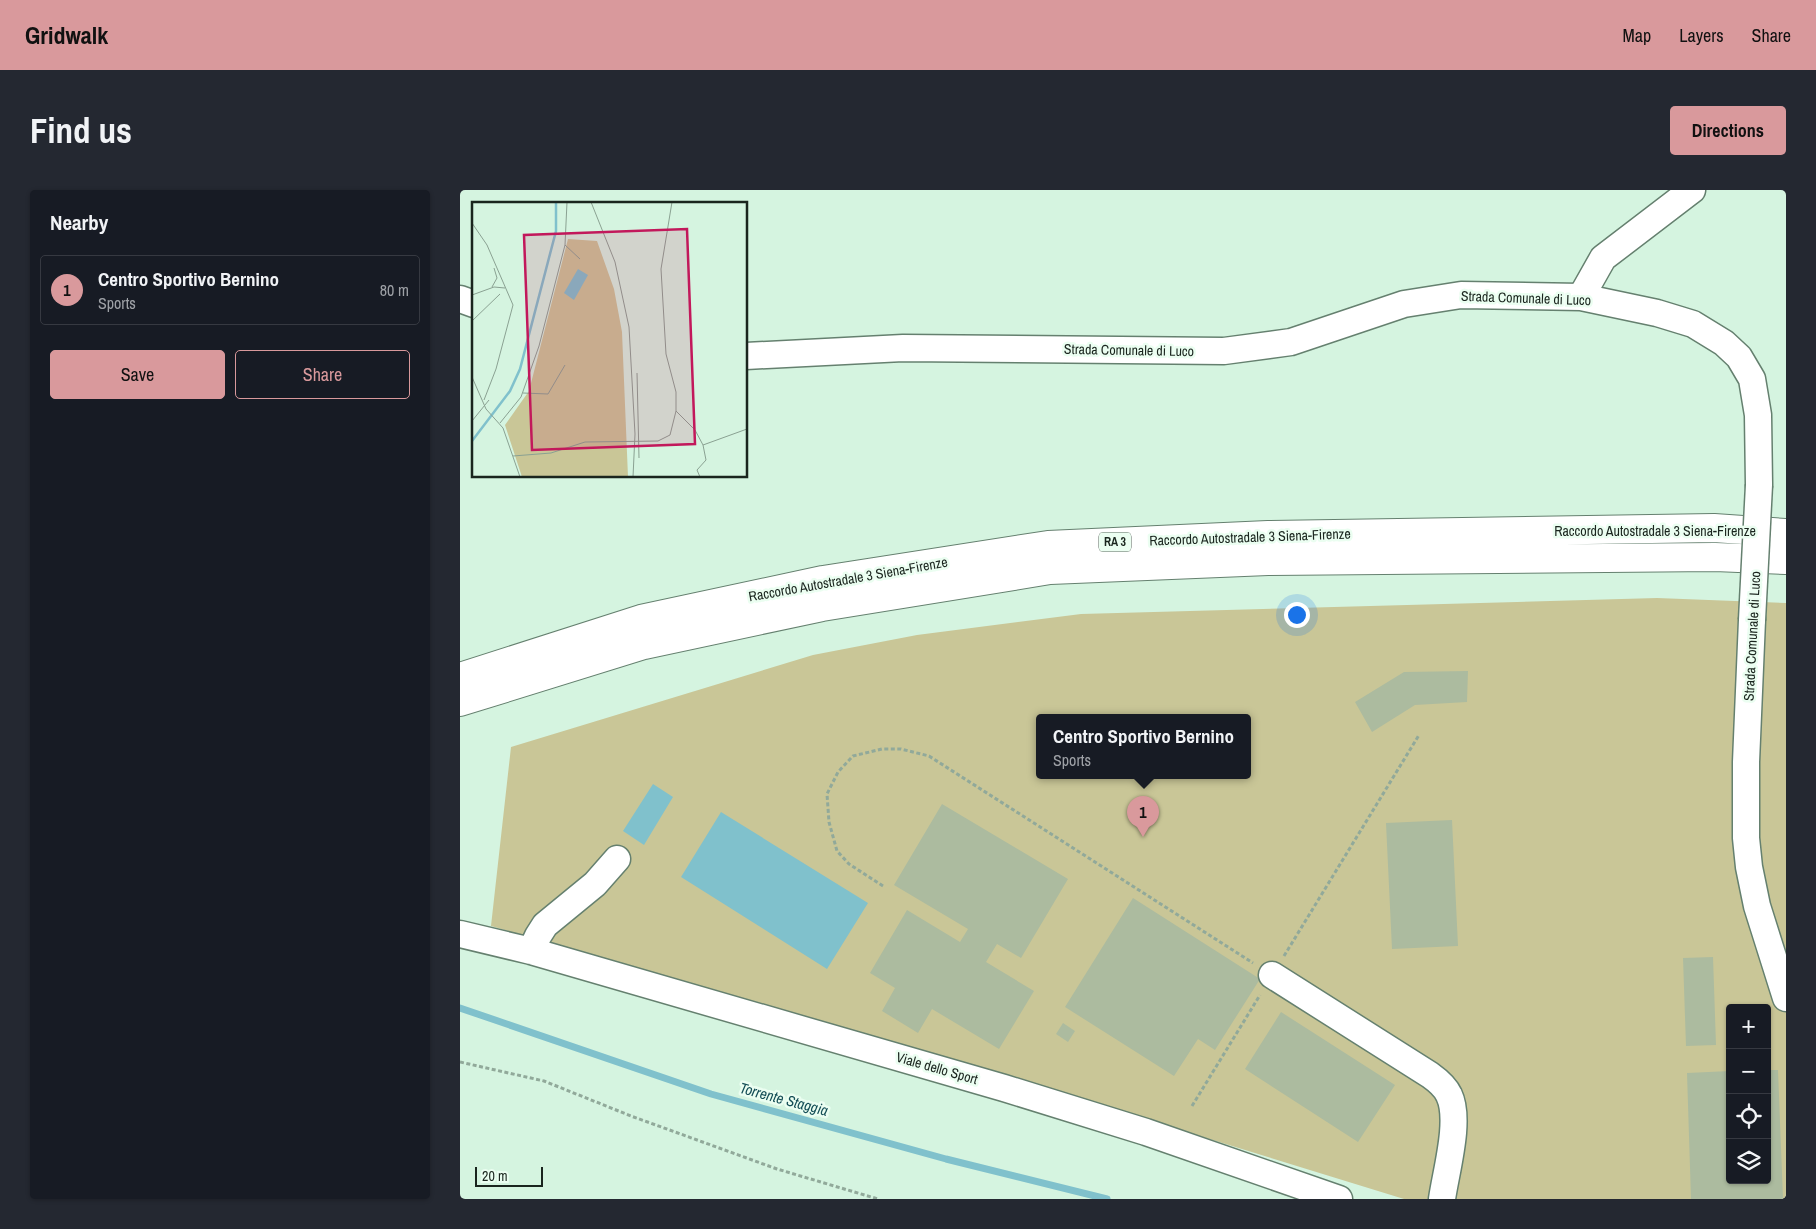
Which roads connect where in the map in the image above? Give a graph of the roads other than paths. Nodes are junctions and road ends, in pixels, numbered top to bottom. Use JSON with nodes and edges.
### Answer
{"nodes":[{"id":1,"x":1692,"y":190,"type":"edge"},
{"id":2,"x":1581,"y":298,"type":"junction"},
{"id":3,"x":460,"y":299,"type":"edge"},
{"id":4,"x":472,"y":303,"type":"edge"},
{"id":5,"x":748,"y":356,"type":"edge"},
{"id":6,"x":1786,"y":532,"type":"edge"},
{"id":7,"x":1786,"y":560,"type":"edge"},
{"id":8,"x":460,"y":677,"type":"edge"},
{"id":9,"x":460,"y":702,"type":"edge"},
{"id":10,"x":617,"y":859,"type":"dead end"},
{"id":11,"x":460,"y":934,"type":"edge"},
{"id":12,"x":531,"y":951,"type":"junction"},
{"id":13,"x":1272,"y":975,"type":"road end"},
{"id":14,"x":1786,"y":998,"type":"edge"},
{"id":15,"x":1339,"y":1199,"type":"edge"},
{"id":16,"x":1442,"y":1199,"type":"edge"}],
"edges":[{"from":1,"to":2,"type":"street"},
{"from":2,"to":5,"type":"street","name":"Strada Comunale di Luco"},
{"from":2,"to":14,"type":"street","name":"Strada Comunale di Luco","bridge":true},
{"from":3,"to":4,"type":"street"},
{"from":6,"to":8,"type":"highway","name":"Raccordo Autostradale 3 Siena-Firenze","number":"RA 3"},
{"from":7,"to":9,"type":"highway","name":"Raccordo Autostradale 3 Siena-Firenze","number":"RA 3"},
{"from":10,"to":12,"type":"street"},
{"from":11,"to":12,"type":"street","name":"Viale dello Sport"},
{"from":12,"to":15,"type":"street","name":"Viale dello Sport"},
{"from":13,"to":16,"type":"street"}]}
